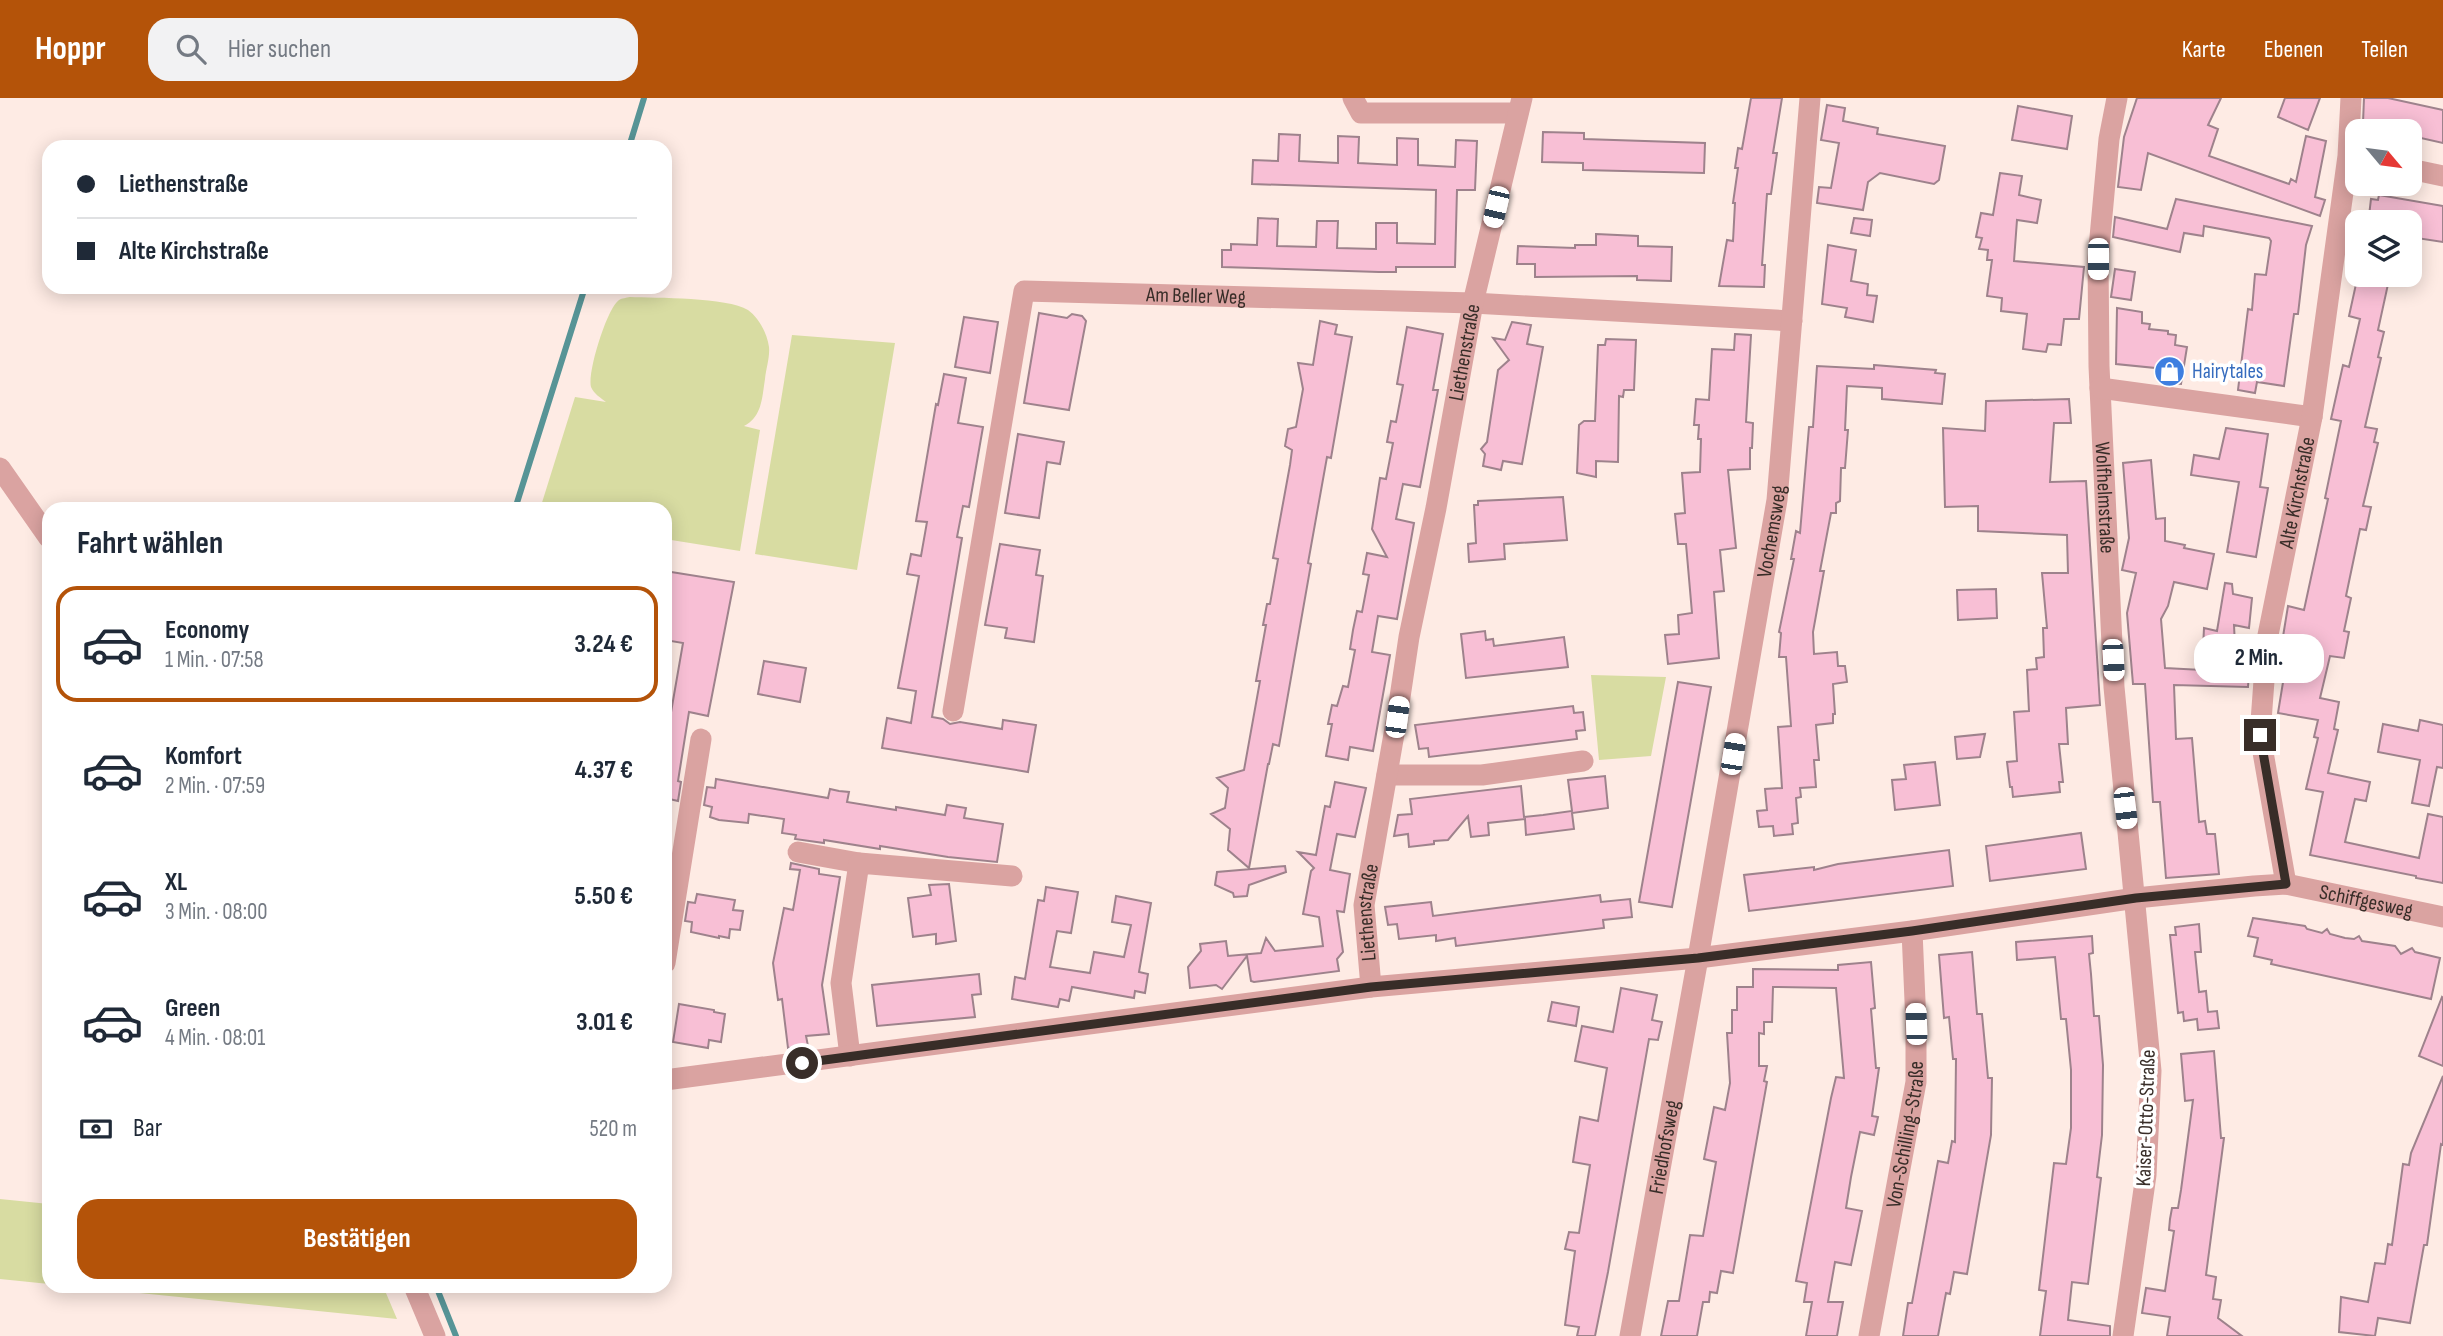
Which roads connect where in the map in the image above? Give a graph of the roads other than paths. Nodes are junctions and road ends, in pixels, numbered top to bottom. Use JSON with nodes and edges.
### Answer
{"nodes":[{"id":1,"x":1353,"y":98,"type":"edge"},
{"id":2,"x":1810,"y":98,"type":"edge"},
{"id":3,"x":2117,"y":98,"type":"edge"},
{"id":4,"x":2351,"y":98,"type":"edge"},
{"id":5,"x":1520,"y":106,"type":"edge"},
{"id":6,"x":2351,"y":119,"type":"edge"},
{"id":7,"x":2422,"y":172,"type":"edge"},
{"id":8,"x":2443,"y":176,"type":"edge"},
{"id":9,"x":2346,"y":196,"type":"edge"},
{"id":10,"x":1474,"y":303,"type":"junction"},
{"id":11,"x":1792,"y":321,"type":"junction"},
{"id":12,"x":2100,"y":388,"type":"junction"},
{"id":13,"x":2312,"y":416,"type":"junction"},
{"id":14,"x":0,"y":468,"type":"edge"},
{"id":15,"x":42,"y":528,"type":"edge"},
{"id":16,"x":953,"y":711,"type":"dead end"},
{"id":17,"x":701,"y":739,"type":"dead end"},
{"id":18,"x":1583,"y":761,"type":"dead end"},
{"id":19,"x":1387,"y":775,"type":"junction"},
{"id":20,"x":674,"y":846,"type":"edge"},
{"id":21,"x":798,"y":852,"type":"dead end"},
{"id":22,"x":859,"y":863,"type":"junction"},
{"id":23,"x":672,"y":872,"type":"edge"},
{"id":24,"x":1012,"y":876,"type":"dead end"},
{"id":25,"x":2286,"y":884,"type":"junction"},
{"id":26,"x":2136,"y":898,"type":"junction"},
{"id":27,"x":2443,"y":917,"type":"edge"},
{"id":28,"x":1912,"y":931,"type":"junction"},
{"id":29,"x":1698,"y":958,"type":"junction"},
{"id":30,"x":1371,"y":987,"type":"junction"},
{"id":31,"x":850,"y":1056,"type":"junction"},
{"id":32,"x":672,"y":1079,"type":"edge"},
{"id":33,"x":417,"y":1293,"type":"edge"},
{"id":34,"x":435,"y":1336,"type":"edge"},
{"id":35,"x":1630,"y":1336,"type":"edge"},
{"id":36,"x":1869,"y":1336,"type":"edge"},
{"id":37,"x":2123,"y":1336,"type":"edge"}],
"edges":[{"from":1,"to":5,"type":"street"},
{"from":2,"to":11,"type":"street","name":"Vochemsweg"},
{"from":3,"to":12,"type":"street","name":"Wolfhelmstraße"},
{"from":4,"to":6,"type":"street","name":"Alte Kirchstraße"},
{"from":5,"to":10,"type":"street","name":"Liethenstraße"},
{"from":7,"to":8,"type":"street"},
{"from":9,"to":13,"type":"street","name":"Alte Kirchstraße"},
{"from":10,"to":11,"type":"street","name":"Am Beller Weg"},
{"from":10,"to":16,"type":"street","name":"Am Beller Weg"},
{"from":10,"to":19,"type":"street","name":"Liethenstraße"},
{"from":11,"to":29,"type":"street","name":"Vochemsweg"},
{"from":12,"to":13,"type":"street"},
{"from":12,"to":26,"type":"street","name":"Wolfhelmstraße"},
{"from":13,"to":25,"type":"street","name":"Alte Kirchstraße"},
{"from":14,"to":15,"type":"street"},
{"from":17,"to":20,"type":"street"},
{"from":18,"to":19,"type":"street"},
{"from":19,"to":30,"type":"street","name":"Liethenstraße"},
{"from":20,"to":23,"type":"street"},
{"from":21,"to":22,"type":"street"},
{"from":22,"to":24,"type":"street"},
{"from":22,"to":31,"type":"street"},
{"from":25,"to":26,"type":"street","name":"Schiffgesweg"},
{"from":25,"to":27,"type":"street","name":"Schiffgesweg"},
{"from":26,"to":28,"type":"street","name":"Schiffgesweg"},
{"from":26,"to":37,"type":"street","name":"Kaiser-Otto-Straße"},
{"from":28,"to":29,"type":"street","name":"Schiffgesweg"},
{"from":28,"to":36,"type":"street","name":"Von-Schilling-Straße"},
{"from":29,"to":30,"type":"street","name":"Schiffgesweg"},
{"from":29,"to":35,"type":"street","name":"Friedhofsweg"},
{"from":30,"to":31,"type":"street","name":"Liethenstraße"},
{"from":31,"to":32,"type":"street","name":"Liethenstraße"},
{"from":33,"to":34,"type":"street"}]}
